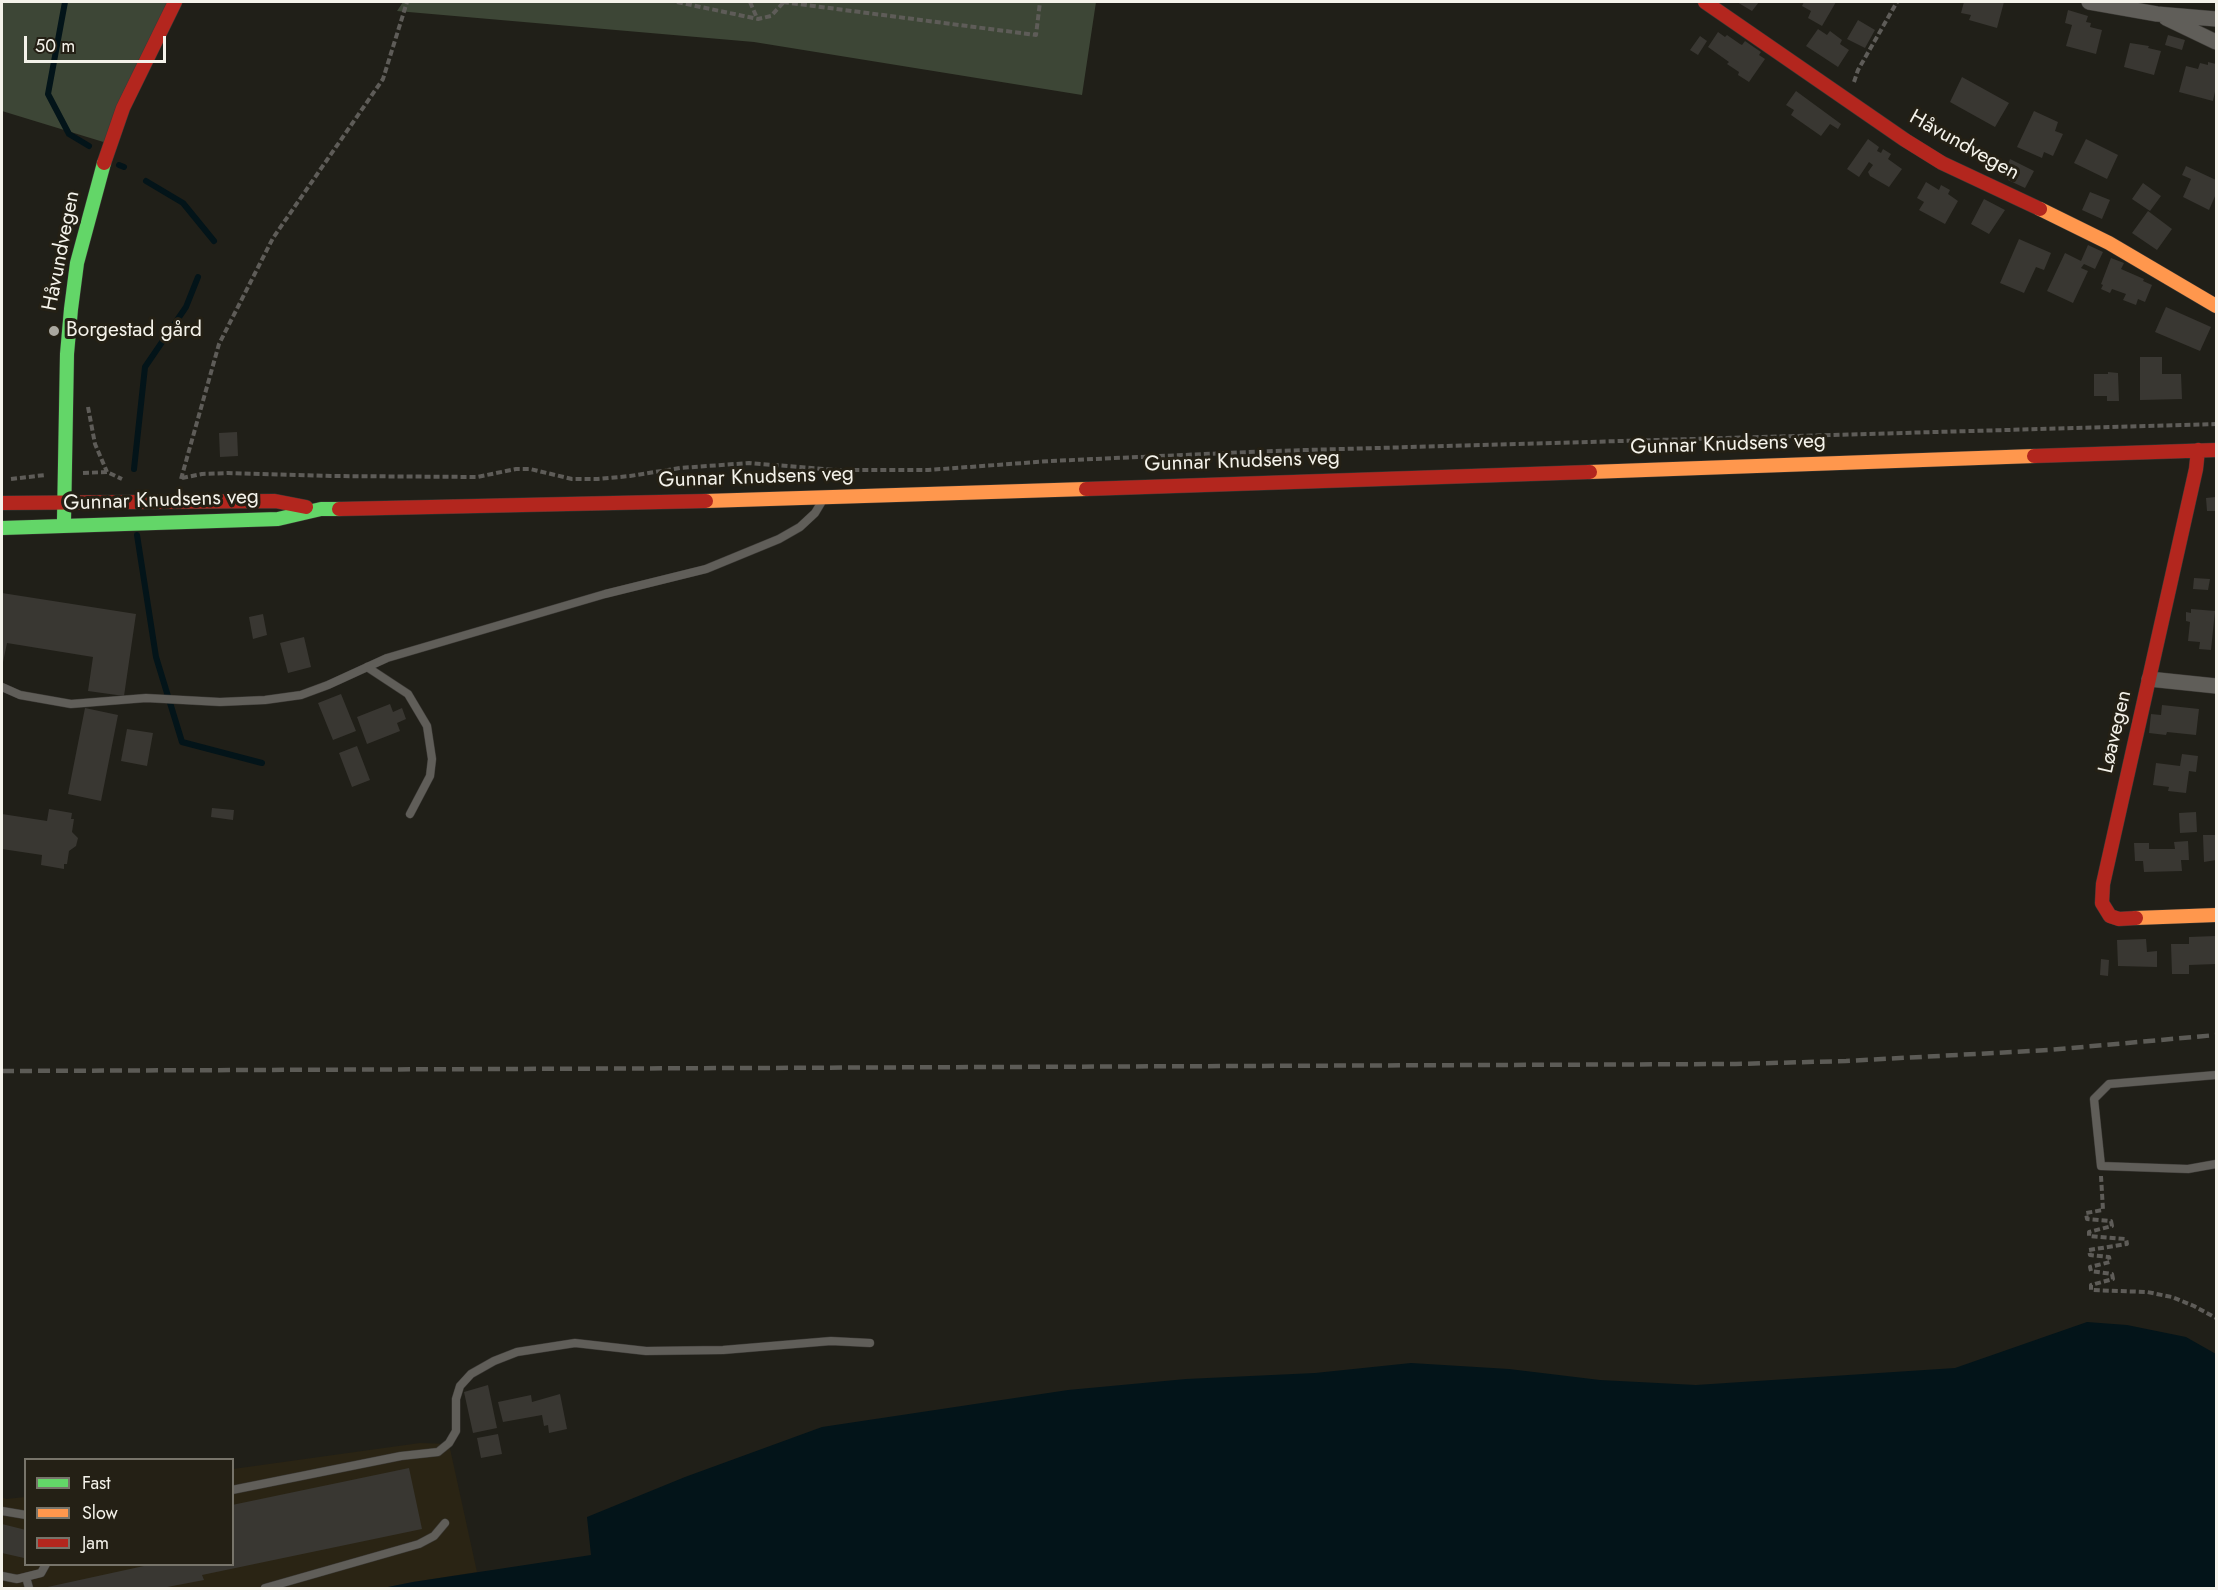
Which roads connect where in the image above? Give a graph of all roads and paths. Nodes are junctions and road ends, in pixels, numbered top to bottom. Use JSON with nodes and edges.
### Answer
{"nodes":[{"id":1,"x":175,"y":2,"type":"edge"},
{"id":2,"x":407,"y":2,"type":"edge"},
{"id":3,"x":677,"y":2,"type":"edge"},
{"id":4,"x":750,"y":2,"type":"edge"},
{"id":5,"x":783,"y":2,"type":"edge"},
{"id":6,"x":1040,"y":2,"type":"edge"},
{"id":7,"x":1705,"y":2,"type":"edge"},
{"id":8,"x":1897,"y":2,"type":"edge"},
{"id":9,"x":2089,"y":2,"type":"edge"},
{"id":10,"x":2157,"y":15,"type":"junction"},
{"id":11,"x":2217,"y":18,"type":"edge"},
{"id":12,"x":758,"y":19,"type":"junction"},
{"id":13,"x":2217,"y":42,"type":"edge"},
{"id":14,"x":1848,"y":100,"type":"junction"},
{"id":15,"x":2217,"y":306,"type":"edge"},
{"id":16,"x":88,"y":403,"type":"dead end"},
{"id":17,"x":2217,"y":424,"type":"edge"},
{"id":18,"x":2198,"y":450,"type":"junction"},
{"id":19,"x":2217,"y":450,"type":"edge"},
{"id":20,"x":107,"y":472,"type":"junction"},
{"id":21,"x":65,"y":474,"type":"junction"},
{"id":22,"x":180,"y":479,"type":"junction"},
{"id":23,"x":172,"y":480,"type":"dead end"},
{"id":24,"x":2,"y":481,"type":"edge"},
{"id":25,"x":131,"y":482,"type":"dead end"},
{"id":26,"x":824,"y":498,"type":"junction"},
{"id":27,"x":64,"y":501,"type":"junction"},
{"id":28,"x":2,"y":503,"type":"edge"},
{"id":29,"x":321,"y":510,"type":"junction"},
{"id":30,"x":64,"y":525,"type":"junction"},
{"id":31,"x":2,"y":528,"type":"edge"},
{"id":32,"x":367,"y":667,"type":"junction"},
{"id":33,"x":2149,"y":679,"type":"junction"},
{"id":34,"x":2217,"y":686,"type":"edge"},
{"id":35,"x":2,"y":687,"type":"edge"},
{"id":36,"x":410,"y":814,"type":"dead end"},
{"id":37,"x":2217,"y":915,"type":"edge"},
{"id":38,"x":2217,"y":1075,"type":"edge"},
{"id":39,"x":2217,"y":1164,"type":"edge"},
{"id":40,"x":2101,"y":1166,"type":"junction"},
{"id":41,"x":2217,"y":1318,"type":"edge"},
{"id":42,"x":870,"y":1343,"type":"dead end"},
{"id":43,"x":234,"y":1490,"type":"edge"},
{"id":44,"x":2,"y":1511,"type":"edge"},
{"id":45,"x":24,"y":1515,"type":"edge"},
{"id":46,"x":445,"y":1523,"type":"dead end"},
{"id":47,"x":45,"y":1566,"type":"edge"},
{"id":48,"x":2,"y":1576,"type":"edge"},
{"id":49,"x":26,"y":1577,"type":"junction"},
{"id":50,"x":29,"y":1588,"type":"edge"},
{"id":51,"x":265,"y":1588,"type":"edge"}],
"edges":[{"from":1,"to":21,"type":"main road","name":"Håvundvegen"},
{"from":2,"to":22,"type":"path"},
{"from":3,"to":12,"type":"path"},
{"from":4,"to":12,"type":"path"},
{"from":5,"to":6,"type":"path"},
{"from":5,"to":12,"type":"path"},
{"from":7,"to":14,"type":"main road","name":"Håvundvegen"},
{"from":8,"to":14,"type":"path"},
{"from":9,"to":10,"type":"street"},
{"from":10,"to":11,"type":"street"},
{"from":10,"to":13,"type":"street"},
{"from":14,"to":15,"type":"main road","name":"Håvundvegen"},
{"from":16,"to":20,"type":"path"},
{"from":17,"to":22,"type":"path"},
{"from":18,"to":19,"type":"main road","name":"Gunnar Knudsens veg"},
{"from":18,"to":26,"type":"main road","name":"Gunnar Knudsens veg"},
{"from":18,"to":33,"type":"main road","name":"Løavegen"},
{"from":20,"to":21,"type":"path"},
{"from":20,"to":25,"type":"path"},
{"from":21,"to":24,"type":"path"},
{"from":21,"to":27,"type":"main road","name":"Håvundvegen"},
{"from":22,"to":23,"type":"path"},
{"from":26,"to":29,"type":"main road","name":"Gunnar Knudsens veg"},
{"from":26,"to":32,"type":"lane"},
{"from":27,"to":28,"type":"main road","name":"Gunnar Knudsens veg"},
{"from":27,"to":29,"type":"main road","name":"Gunnar Knudsens veg"},
{"from":27,"to":30,"type":"main road","name":"Håvundvegen"},
{"from":29,"to":30,"type":"main road","name":"Gunnar Knudsens veg"},
{"from":30,"to":31,"type":"main road","name":"Gunnar Knudsens veg"},
{"from":32,"to":35,"type":"lane"},
{"from":32,"to":36,"type":"lane"},
{"from":33,"to":34,"type":"street"},
{"from":33,"to":37,"type":"main road","name":"Løavegen"},
{"from":38,"to":40,"type":"lane"},
{"from":39,"to":40,"type":"lane"},
{"from":40,"to":41,"type":"path"},
{"from":42,"to":43,"type":"lane"},
{"from":44,"to":45,"type":"lane"},
{"from":46,"to":51,"type":"lane"},
{"from":47,"to":49,"type":"lane"},
{"from":48,"to":49,"type":"lane"},
{"from":49,"to":50,"type":"lane"}]}
